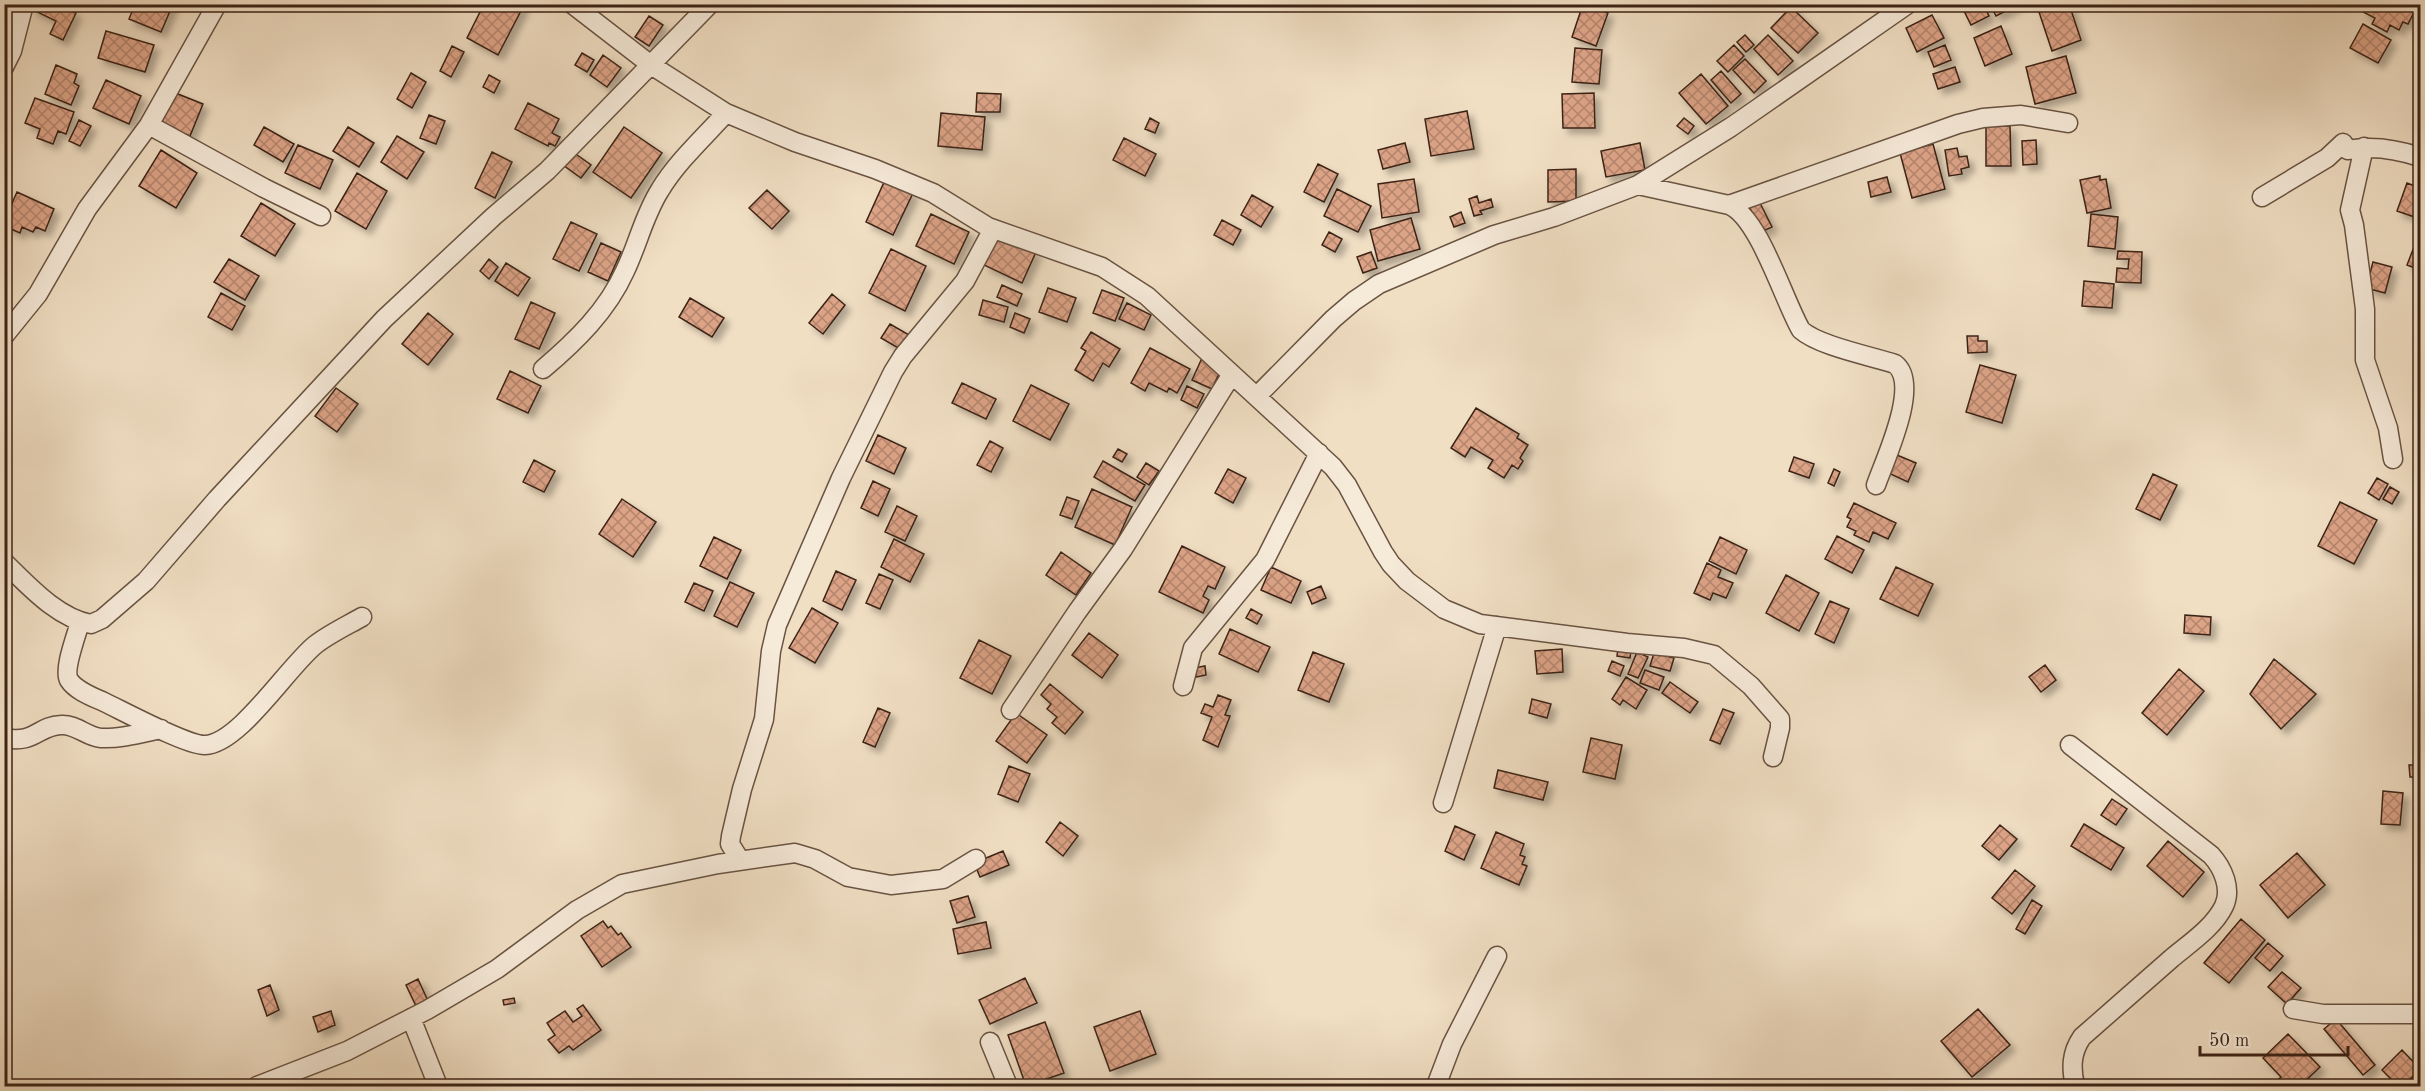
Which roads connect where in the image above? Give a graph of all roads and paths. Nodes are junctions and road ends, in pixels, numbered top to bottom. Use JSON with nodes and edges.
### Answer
{"nodes":[{"id":1,"x":24,"y":4,"type":"edge"},
{"id":2,"x":217,"y":4,"type":"edge"},
{"id":3,"x":572,"y":4,"type":"edge"},
{"id":4,"x":710,"y":4,"type":"edge"},
{"id":5,"x":1908,"y":4,"type":"edge"},
{"id":6,"x":651,"y":65,"type":"junction"},
{"id":7,"x":4,"y":67,"type":"edge"},
{"id":8,"x":726,"y":113,"type":"junction"},
{"id":9,"x":2068,"y":123,"type":"dead end"},
{"id":10,"x":149,"y":124,"type":"junction"},
{"id":11,"x":2364,"y":147,"type":"junction"},
{"id":12,"x":2421,"y":157,"type":"edge"},
{"id":13,"x":1638,"y":184,"type":"junction"},
{"id":14,"x":2262,"y":197,"type":"dead end"},
{"id":15,"x":1729,"y":205,"type":"junction"},
{"id":16,"x":321,"y":216,"type":"dead end"},
{"id":17,"x":993,"y":229,"type":"junction"},
{"id":18,"x":4,"y":336,"type":"edge"},
{"id":19,"x":543,"y":369,"type":"dead end"},
{"id":20,"x":1232,"y":374,"type":"junction"},
{"id":21,"x":1257,"y":396,"type":"junction"},
{"id":22,"x":1319,"y":453,"type":"junction"},
{"id":23,"x":2393,"y":459,"type":"dead end"},
{"id":24,"x":1876,"y":485,"type":"dead end"},
{"id":25,"x":4,"y":562,"type":"edge"},
{"id":26,"x":362,"y":617,"type":"dead end"},
{"id":27,"x":80,"y":622,"type":"junction"},
{"id":28,"x":1497,"y":626,"type":"junction"},
{"id":29,"x":1184,"y":686,"type":"dead end"},
{"id":30,"x":1011,"y":710,"type":"dead end"},
{"id":31,"x":161,"y":729,"type":"junction"},
{"id":32,"x":4,"y":738,"type":"edge"},
{"id":33,"x":2070,"y":745,"type":"dead end"},
{"id":34,"x":1773,"y":757,"type":"dead end"},
{"id":35,"x":1443,"y":803,"type":"dead end"},
{"id":36,"x":976,"y":859,"type":"dead end"},
{"id":37,"x":740,"y":860,"type":"junction"},
{"id":38,"x":1497,"y":956,"type":"dead end"},
{"id":39,"x":2293,"y":1009,"type":"dead end"},
{"id":40,"x":2421,"y":1014,"type":"edge"},
{"id":41,"x":411,"y":1018,"type":"junction"},
{"id":42,"x":990,"y":1042,"type":"dead end"},
{"id":43,"x":257,"y":1086,"type":"edge"},
{"id":44,"x":438,"y":1086,"type":"edge"},
{"id":45,"x":1008,"y":1086,"type":"edge"},
{"id":46,"x":1436,"y":1086,"type":"edge"},
{"id":47,"x":2075,"y":1086,"type":"edge"}],
"edges":[{"from":1,"to":7,"type":"street"},
{"from":2,"to":10,"type":"street"},
{"from":3,"to":6,"type":"street"},
{"from":4,"to":6,"type":"street"},
{"from":5,"to":13,"type":"street"},
{"from":6,"to":8,"type":"street"},
{"from":6,"to":27,"type":"street"},
{"from":8,"to":17,"type":"street"},
{"from":8,"to":19,"type":"street"},
{"from":9,"to":15,"type":"street"},
{"from":10,"to":16,"type":"street"},
{"from":10,"to":18,"type":"street"},
{"from":11,"to":12,"type":"street"},
{"from":11,"to":14,"type":"street"},
{"from":11,"to":23,"type":"street"},
{"from":13,"to":15,"type":"street"},
{"from":13,"to":21,"type":"street"},
{"from":15,"to":24,"type":"street"},
{"from":17,"to":20,"type":"street"},
{"from":17,"to":37,"type":"street"},
{"from":20,"to":21,"type":"street"},
{"from":20,"to":30,"type":"street"},
{"from":21,"to":22,"type":"street"},
{"from":22,"to":28,"type":"street"},
{"from":22,"to":29,"type":"street"},
{"from":25,"to":27,"type":"street"},
{"from":26,"to":31,"type":"street"},
{"from":27,"to":31,"type":"street"},
{"from":28,"to":34,"type":"street"},
{"from":28,"to":35,"type":"street"},
{"from":31,"to":32,"type":"street"},
{"from":33,"to":47,"type":"street"},
{"from":36,"to":37,"type":"street"},
{"from":37,"to":41,"type":"street"},
{"from":38,"to":46,"type":"street"},
{"from":39,"to":40,"type":"street"},
{"from":41,"to":43,"type":"street"},
{"from":41,"to":44,"type":"street"},
{"from":42,"to":45,"type":"street"}]}
